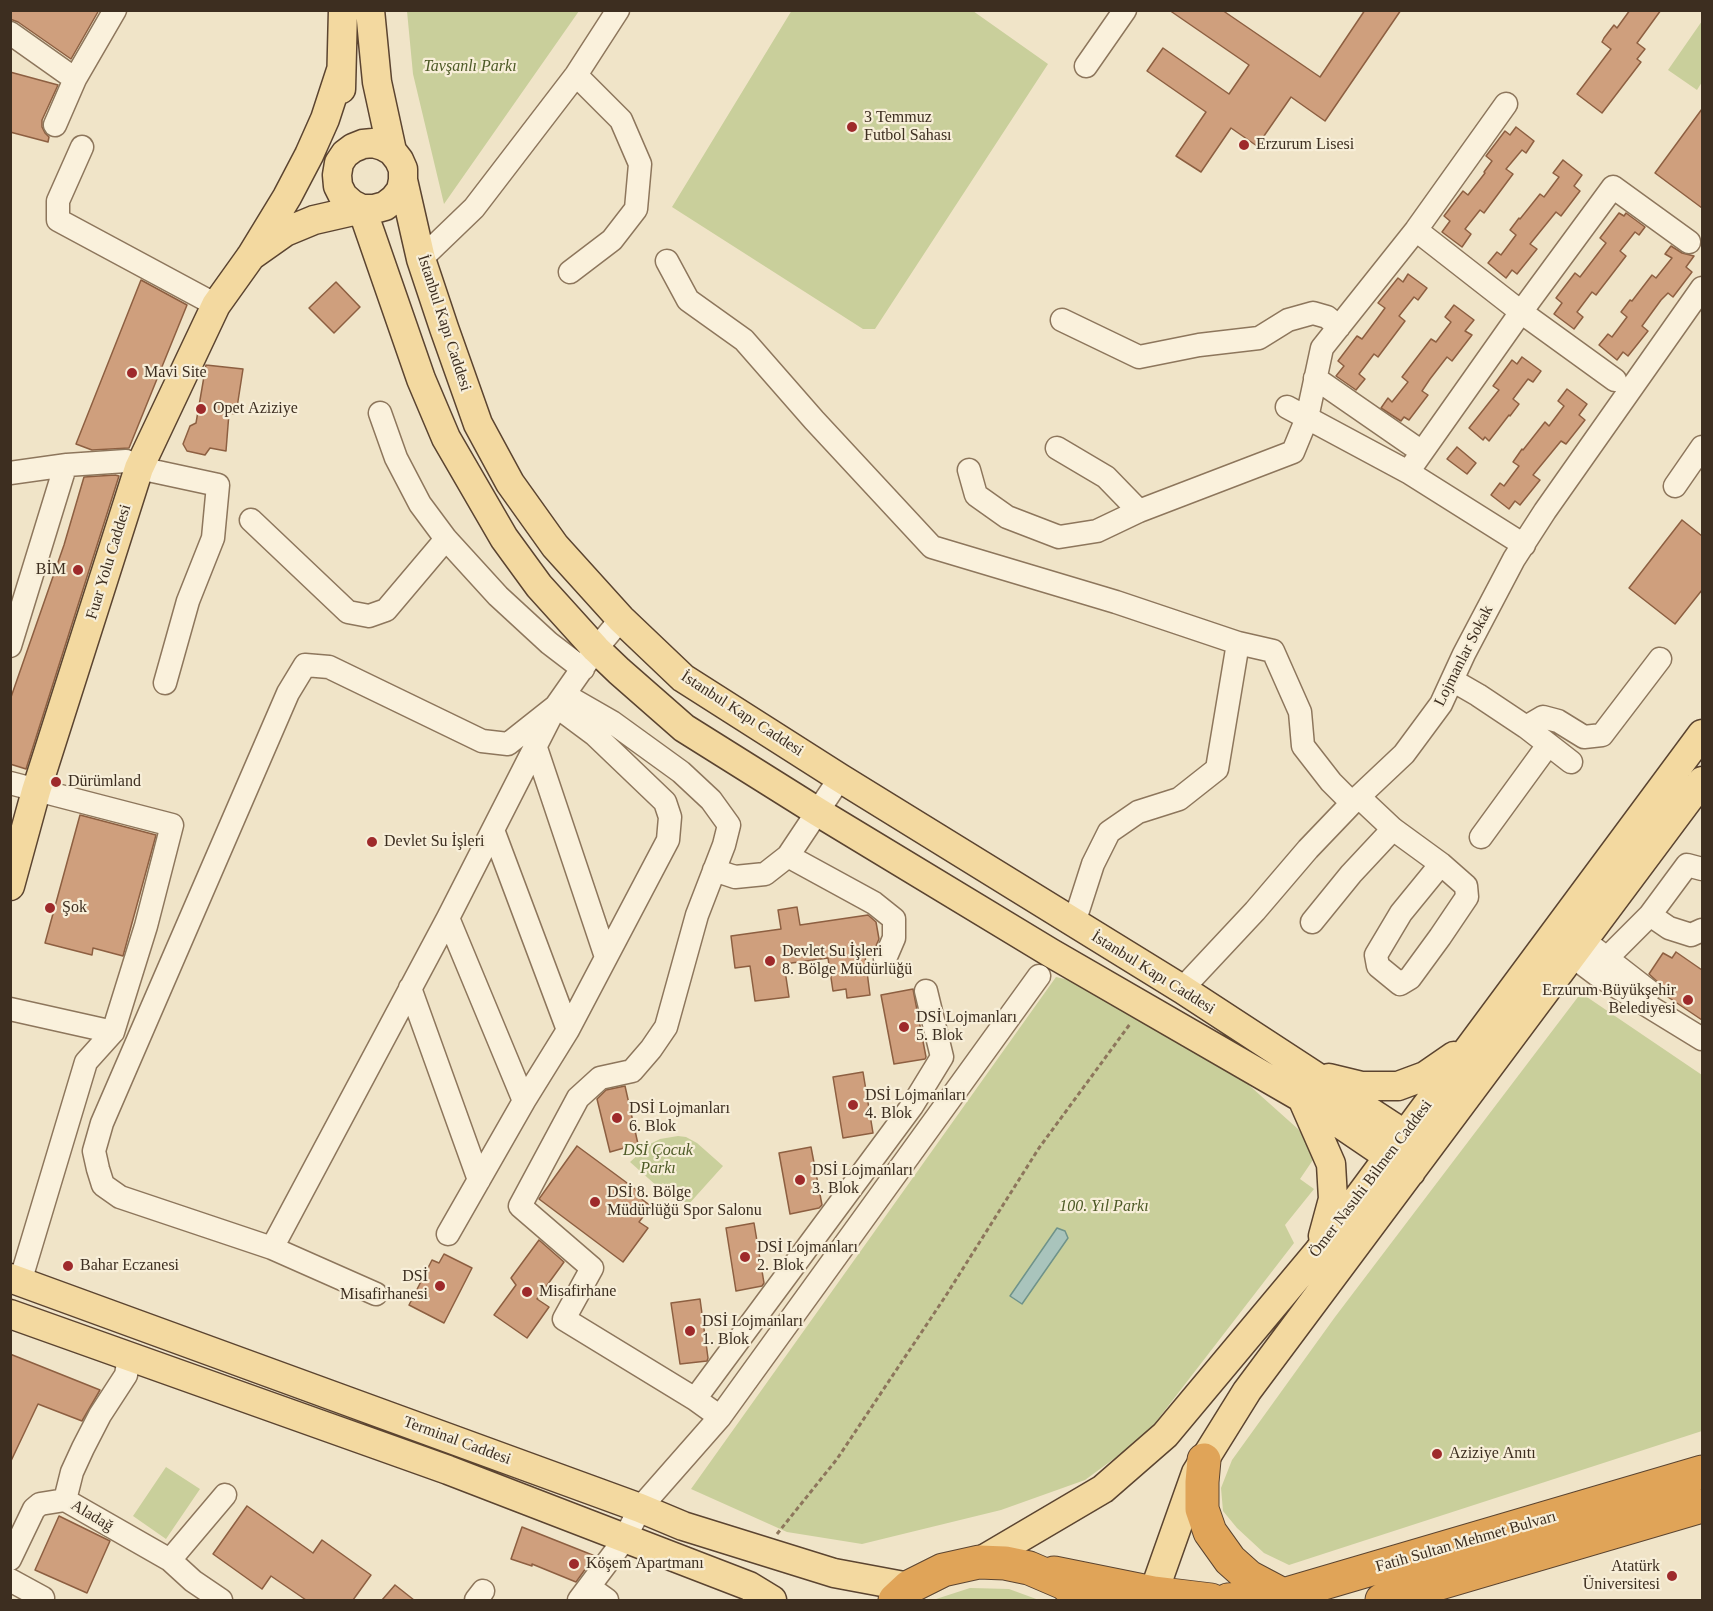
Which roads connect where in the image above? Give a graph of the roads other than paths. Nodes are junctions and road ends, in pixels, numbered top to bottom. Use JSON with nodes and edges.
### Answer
{"nodes":[{"id":1,"x":343,"y":10,"type":"edge"},
{"id":2,"x":370,"y":10,"type":"edge"},
{"id":3,"x":618,"y":10,"type":"edge"},
{"id":4,"x":1125,"y":10,"type":"edge"},
{"id":5,"x":114,"y":11,"type":"edge"},
{"id":6,"x":10,"y":33,"type":"edge"},
{"id":7,"x":1086,"y":66,"type":"dead end"},
{"id":8,"x":341,"y":70,"type":"junction"},
{"id":9,"x":576,"y":75,"type":"junction"},
{"id":10,"x":75,"y":79,"type":"junction"},
{"id":11,"x":1506,"y":104,"type":"dead end"},
{"id":12,"x":55,"y":125,"type":"dead end"},
{"id":13,"x":82,"y":147,"type":"dead end"},
{"id":14,"x":392,"y":151,"type":"junction"},
{"id":15,"x":339,"y":163,"type":"junction"},
{"id":16,"x":403,"y":180,"type":"junction"},
{"id":17,"x":287,"y":197,"type":"junction"},
{"id":18,"x":362,"y":209,"type":"junction"},
{"id":19,"x":1416,"y":230,"type":"junction"},
{"id":20,"x":1689,"y":242,"type":"dead end"},
{"id":21,"x":251,"y":256,"type":"junction"},
{"id":22,"x":422,"y":259,"type":"junction"},
{"id":23,"x":667,"y":261,"type":"dead end"},
{"id":24,"x":570,"y":272,"type":"dead end"},
{"id":25,"x":1702,"y":288,"type":"edge"},
{"id":26,"x":216,"y":305,"type":"junction"},
{"id":27,"x":1521,"y":312,"type":"junction"},
{"id":28,"x":1062,"y":320,"type":"dead end"},
{"id":29,"x":1339,"y":327,"type":"junction"},
{"id":30,"x":1315,"y":378,"type":"junction"},
{"id":31,"x":1615,"y":380,"type":"dead end"},
{"id":32,"x":1287,"y":407,"type":"dead end"},
{"id":33,"x":380,"y":413,"type":"dead end"},
{"id":34,"x":1307,"y":418,"type":"junction"},
{"id":35,"x":1702,"y":447,"type":"edge"},
{"id":36,"x":1057,"y":448,"type":"dead end"},
{"id":37,"x":1422,"y":452,"type":"junction"},
{"id":38,"x":65,"y":467,"type":"junction"},
{"id":39,"x":139,"y":468,"type":"junction"},
{"id":40,"x":969,"y":470,"type":"dead end"},
{"id":41,"x":1408,"y":472,"type":"junction"},
{"id":42,"x":10,"y":473,"type":"edge"},
{"id":43,"x":1675,"y":486,"type":"dead end"},
{"id":44,"x":1139,"y":511,"type":"junction"},
{"id":45,"x":251,"y":520,"type":"dead end"},
{"id":46,"x":446,"y":539,"type":"junction"},
{"id":47,"x":1524,"y":545,"type":"junction"},
{"id":48,"x":621,"y":619,"type":"junction"},
{"id":49,"x":1238,"y":643,"type":"junction"},
{"id":50,"x":10,"y":646,"type":"edge"},
{"id":51,"x":590,"y":659,"type":"junction"},
{"id":52,"x":1660,"y":659,"type":"dead end"},
{"id":53,"x":1452,"y":680,"type":"junction"},
{"id":54,"x":165,"y":683,"type":"dead end"},
{"id":55,"x":561,"y":700,"type":"junction"},
{"id":56,"x":1526,"y":728,"type":"junction"},
{"id":57,"x":1702,"y":734,"type":"edge"},
{"id":58,"x":1548,"y":745,"type":"junction"},
{"id":59,"x":536,"y":748,"type":"junction"},
{"id":60,"x":1571,"y":762,"type":"dead end"},
{"id":61,"x":840,"y":778,"type":"junction"},
{"id":62,"x":1702,"y":781,"type":"edge"},
{"id":63,"x":23,"y":787,"type":"edge"},
{"id":64,"x":1355,"y":800,"type":"junction"},
{"id":65,"x":818,"y":812,"type":"junction"},
{"id":66,"x":1393,"y":829,"type":"junction"},
{"id":67,"x":493,"y":830,"type":"junction"},
{"id":68,"x":1481,"y":837,"type":"dead end"},
{"id":69,"x":788,"y":856,"type":"junction"},
{"id":70,"x":1441,"y":864,"type":"junction"},
{"id":71,"x":1702,"y":869,"type":"edge"},
{"id":72,"x":714,"y":870,"type":"junction"},
{"id":73,"x":10,"y":886,"type":"edge"},
{"id":74,"x":1650,"y":915,"type":"junction"},
{"id":75,"x":448,"y":918,"type":"junction"},
{"id":76,"x":1312,"y":922,"type":"dead end"},
{"id":77,"x":1074,"y":923,"type":"junction"},
{"id":78,"x":1702,"y":930,"type":"edge"},
{"id":79,"x":1578,"y":947,"type":"junction"},
{"id":80,"x":606,"y":957,"type":"junction"},
{"id":81,"x":885,"y":959,"type":"dead end"},
{"id":82,"x":1601,"y":966,"type":"junction"},
{"id":83,"x":1039,"y":976,"type":"dead end"},
{"id":84,"x":410,"y":988,"type":"junction"},
{"id":85,"x":1182,"y":989,"type":"junction"},
{"id":86,"x":926,"y":991,"type":"dead end"},
{"id":87,"x":10,"y":1009,"type":"edge"},
{"id":88,"x":1702,"y":1028,"type":"edge"},
{"id":89,"x":568,"y":1030,"type":"junction"},
{"id":90,"x":112,"y":1032,"type":"junction"},
{"id":91,"x":1702,"y":1039,"type":"edge"},
{"id":92,"x":1470,"y":1045,"type":"junction"},
{"id":93,"x":1294,"y":1063,"type":"junction"},
{"id":94,"x":1302,"y":1098,"type":"junction"},
{"id":95,"x":524,"y":1101,"type":"junction"},
{"id":96,"x":1416,"y":1142,"type":"junction"},
{"id":97,"x":1400,"y":1165,"type":"junction"},
{"id":98,"x":478,"y":1180,"type":"junction"},
{"id":99,"x":448,"y":1234,"type":"dead end"},
{"id":100,"x":272,"y":1248,"type":"junction"},
{"id":101,"x":1318,"y":1252,"type":"junction"},
{"id":102,"x":15,"y":1280,"type":"edge"},
{"id":103,"x":376,"y":1294,"type":"dead end"},
{"id":104,"x":10,"y":1314,"type":"edge"},
{"id":105,"x":129,"y":1357,"type":"junction"},
{"id":106,"x":695,"y":1399,"type":"junction"},
{"id":107,"x":720,"y":1417,"type":"junction"},
{"id":108,"x":1204,"y":1460,"type":"junction"},
{"id":109,"x":1702,"y":1472,"type":"edge"},
{"id":110,"x":225,"y":1495,"type":"dead end"},
{"id":111,"x":65,"y":1500,"type":"junction"},
{"id":112,"x":1702,"y":1506,"type":"edge"},
{"id":113,"x":640,"y":1508,"type":"junction"},
{"id":114,"x":624,"y":1539,"type":"junction"},
{"id":115,"x":10,"y":1559,"type":"edge"},
{"id":116,"x":170,"y":1560,"type":"junction"},
{"id":117,"x":979,"y":1562,"type":"junction"},
{"id":118,"x":1029,"y":1568,"type":"junction"},
{"id":119,"x":10,"y":1580,"type":"edge"},
{"id":120,"x":902,"y":1594,"type":"edge"},
{"id":121,"x":1283,"y":1595,"type":"junction"},
{"id":122,"x":592,"y":1596,"type":"edge"},
{"id":123,"x":1152,"y":1597,"type":"edge"},
{"id":124,"x":42,"y":1600,"type":"edge"},
{"id":125,"x":221,"y":1600,"type":"edge"},
{"id":126,"x":772,"y":1600,"type":"edge"},
{"id":127,"x":1084,"y":1600,"type":"edge"},
{"id":128,"x":1211,"y":1600,"type":"edge"},
{"id":129,"x":1228,"y":1600,"type":"edge"},
{"id":130,"x":1382,"y":1600,"type":"edge"}],
"edges":[{"from":1,"to":8,"type":"main road"},
{"from":2,"to":14,"type":"main road"},
{"from":3,"to":9,"type":"street"},
{"from":4,"to":7,"type":"street"},
{"from":5,"to":10,"type":"street"},
{"from":6,"to":10,"type":"street"},
{"from":8,"to":15,"type":"main road"},
{"from":8,"to":17,"type":"main road","name":"Fuar Yolu Caddesi"},
{"from":9,"to":22,"type":"street"},
{"from":9,"to":24,"type":"street"},
{"from":10,"to":12,"type":"street"},
{"from":11,"to":19,"type":"street"},
{"from":13,"to":26,"type":"street"},
{"from":14,"to":15,"type":"main road"},
{"from":14,"to":16,"type":"main road"},
{"from":15,"to":17,"type":"main road"},
{"from":15,"to":18,"type":"main road"},
{"from":16,"to":18,"type":"main road"},
{"from":16,"to":22,"type":"main road","name":"İstanbul Kapı Caddesi"},
{"from":17,"to":21,"type":"main road","name":"Fuar Yolu Caddesi"},
{"from":18,"to":21,"type":"main road"},
{"from":18,"to":51,"type":"main road"},
{"from":19,"to":27,"type":"street"},
{"from":19,"to":29,"type":"street"},
{"from":20,"to":27,"type":"street"},
{"from":21,"to":26,"type":"main road","name":"Fuar Yolu Caddesi"},
{"from":22,"to":48,"type":"main road","name":"İstanbul Kapı Caddesi"},
{"from":23,"to":49,"type":"street"},
{"from":25,"to":47,"type":"street","name":"Lojmanlar Sokak"},
{"from":26,"to":39,"type":"main road","name":"Fuar Yolu Caddesi"},
{"from":27,"to":31,"type":"street"},
{"from":27,"to":37,"type":"street"},
{"from":28,"to":29,"type":"street"},
{"from":29,"to":30,"type":"street"},
{"from":30,"to":34,"type":"street"},
{"from":30,"to":37,"type":"street"},
{"from":32,"to":34,"type":"street"},
{"from":33,"to":46,"type":"street"},
{"from":34,"to":41,"type":"street"},
{"from":34,"to":44,"type":"street"},
{"from":35,"to":43,"type":"street"},
{"from":36,"to":44,"type":"street"},
{"from":37,"to":41,"type":"street"},
{"from":38,"to":39,"type":"street"},
{"from":38,"to":42,"type":"street"},
{"from":38,"to":50,"type":"street"},
{"from":39,"to":54,"type":"street"},
{"from":39,"to":63,"type":"main road","name":"Fuar Yolu Caddesi"},
{"from":40,"to":44,"type":"street"},
{"from":41,"to":47,"type":"street"},
{"from":45,"to":46,"type":"street"},
{"from":46,"to":51,"type":"street"},
{"from":47,"to":53,"type":"street","name":"Lojmanlar Sokak"},
{"from":48,"to":51,"type":"street"},
{"from":48,"to":61,"type":"main road","name":"İstanbul Kapı Caddesi"},
{"from":49,"to":64,"type":"street"},
{"from":49,"to":77,"type":"street"},
{"from":51,"to":55,"type":"street"},
{"from":51,"to":65,"type":"main road"},
{"from":52,"to":56,"type":"street"},
{"from":53,"to":56,"type":"street"},
{"from":53,"to":64,"type":"street","name":"Lojmanlar Sokak"},
{"from":55,"to":59,"type":"street"},
{"from":55,"to":72,"type":"street"},
{"from":55,"to":80,"type":"street"},
{"from":55,"to":100,"type":"street"},
{"from":56,"to":58,"type":"street"},
{"from":57,"to":92,"type":"main road","name":"Ömer Nasuhi Bilmen Caddesi"},
{"from":58,"to":60,"type":"street"},
{"from":58,"to":68,"type":"street"},
{"from":59,"to":67,"type":"street"},
{"from":59,"to":80,"type":"street"},
{"from":61,"to":65,"type":"street"},
{"from":61,"to":77,"type":"main road","name":"İstanbul Kapı Caddesi"},
{"from":62,"to":79,"type":"main road","name":"Ömer Nasuhi Bilmen Caddesi"},
{"from":63,"to":73,"type":"main road","name":"Fuar Yolu Caddesi"},
{"from":63,"to":90,"type":"street"},
{"from":64,"to":66,"type":"street"},
{"from":64,"to":85,"type":"street","name":"Lojmanlar Sokak"},
{"from":65,"to":69,"type":"street"},
{"from":65,"to":94,"type":"main road"},
{"from":66,"to":70,"type":"street"},
{"from":66,"to":76,"type":"street"},
{"from":67,"to":75,"type":"street"},
{"from":67,"to":89,"type":"street"},
{"from":69,"to":72,"type":"street"},
{"from":69,"to":81,"type":"street"},
{"from":70,"to":70,"type":"street"},
{"from":71,"to":74,"type":"street"},
{"from":72,"to":106,"type":"street"},
{"from":74,"to":78,"type":"street"},
{"from":74,"to":82,"type":"street"},
{"from":75,"to":84,"type":"street"},
{"from":75,"to":95,"type":"street"},
{"from":77,"to":85,"type":"main road","name":"İstanbul Kapı Caddesi"},
{"from":79,"to":82,"type":"street"},
{"from":79,"to":96,"type":"main road","name":"Ömer Nasuhi Bilmen Caddesi"},
{"from":80,"to":89,"type":"street"},
{"from":82,"to":88,"type":"street"},
{"from":82,"to":91,"type":"street"},
{"from":83,"to":107,"type":"street"},
{"from":84,"to":98,"type":"street"},
{"from":84,"to":100,"type":"street"},
{"from":85,"to":93,"type":"main road","name":"İstanbul Kapı Caddesi"},
{"from":86,"to":106,"type":"street"},
{"from":87,"to":90,"type":"street"},
{"from":89,"to":95,"type":"street"},
{"from":90,"to":102,"type":"street"},
{"from":92,"to":93,"type":"main road"},
{"from":92,"to":96,"type":"main road","name":"Ömer Nasuhi Bilmen Caddesi"},
{"from":93,"to":96,"type":"main road"},
{"from":94,"to":97,"type":"main road"},
{"from":94,"to":101,"type":"main road"},
{"from":95,"to":98,"type":"street"},
{"from":96,"to":97,"type":"main road","name":"Ömer Nasuhi Bilmen Caddesi"},
{"from":97,"to":101,"type":"main road","name":"Ömer Nasuhi Bilmen Caddesi"},
{"from":97,"to":108,"type":"main road","name":"Ömer Nasuhi Bilmen Caddesi"},
{"from":98,"to":99,"type":"street"},
{"from":100,"to":103,"type":"street"},
{"from":101,"to":117,"type":"main road","name":"Ömer Nasuhi Bilmen Caddesi"},
{"from":102,"to":113,"type":"main road","name":"Terminal Caddesi"},
{"from":104,"to":105,"type":"main road","name":"Terminal Caddesi"},
{"from":105,"to":111,"type":"street","name":"Aladağ"},
{"from":105,"to":114,"type":"main road","name":"Terminal Caddesi"},
{"from":106,"to":107,"type":"street"},
{"from":107,"to":113,"type":"street"},
{"from":108,"to":121,"type":"highway"},
{"from":108,"to":123,"type":"main road","name":"Ömer Nasuhi Bilmen Caddesi"},
{"from":109,"to":121,"type":"highway","name":"Fatih Sultan Mehmet Bulvarı"},
{"from":110,"to":116,"type":"street"},
{"from":111,"to":115,"type":"street"},
{"from":111,"to":116,"type":"street","name":"Aladağ"},
{"from":112,"to":130,"type":"highway","name":"Fatih Sultan Mehmet Bulvarı"},
{"from":113,"to":114,"type":"street"},
{"from":113,"to":120,"type":"main road","name":"Terminal Caddesi"},
{"from":114,"to":122,"type":"street"},
{"from":114,"to":126,"type":"main road","name":"Terminal Caddesi"},
{"from":116,"to":125,"type":"street","name":"Aladağ"},
{"from":117,"to":118,"type":"highway"},
{"from":117,"to":120,"type":"highway"},
{"from":118,"to":123,"type":"highway"},
{"from":118,"to":127,"type":"highway"},
{"from":119,"to":124,"type":"street"},
{"from":121,"to":129,"type":"highway","name":"Fatih Sultan Mehmet Bulvarı"},
{"from":123,"to":128,"type":"highway"}]}
